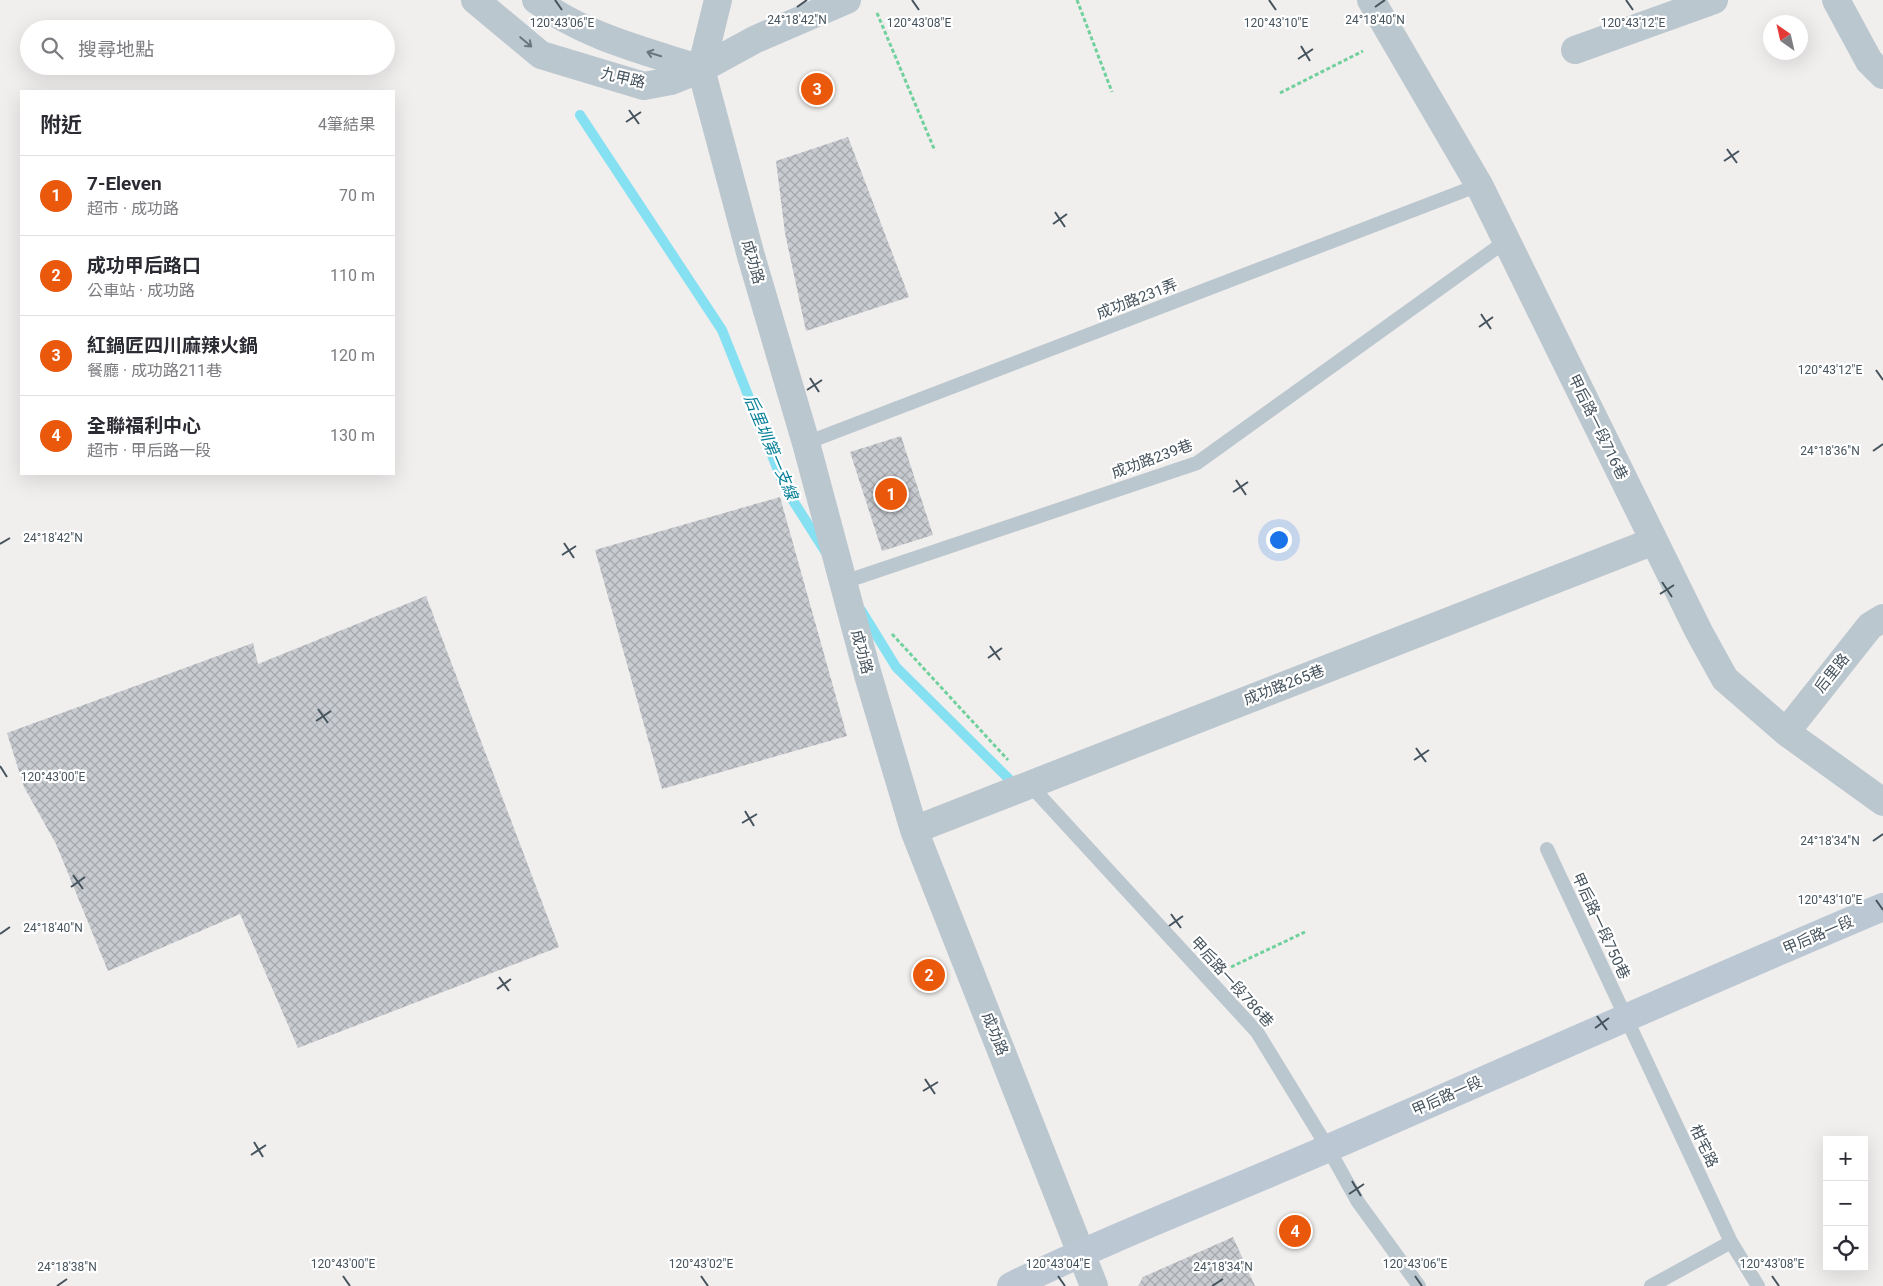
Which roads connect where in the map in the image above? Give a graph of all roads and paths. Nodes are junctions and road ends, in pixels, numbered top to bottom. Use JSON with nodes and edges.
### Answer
{"nodes":[{"id":1,"x":475,"y":0,"type":"edge"},
{"id":2,"x":536,"y":0,"type":"edge"},
{"id":3,"x":718,"y":0,"type":"edge"},
{"id":4,"x":847,"y":0,"type":"edge"},
{"id":5,"x":1077,"y":0,"type":"edge"},
{"id":6,"x":1371,"y":0,"type":"edge"},
{"id":7,"x":1714,"y":0,"type":"edge"},
{"id":8,"x":1836,"y":0,"type":"edge"},
{"id":9,"x":875,"y":9,"type":"dead end"},
{"id":10,"x":1392,"y":36,"type":"junction"},
{"id":11,"x":1575,"y":50,"type":"dead end"},
{"id":12,"x":701,"y":69,"type":"junction"},
{"id":13,"x":1883,"y":75,"type":"edge"},
{"id":14,"x":1112,"y":92,"type":"dead end"},
{"id":15,"x":1280,"y":93,"type":"dead end"},
{"id":16,"x":935,"y":151,"type":"dead end"},
{"id":17,"x":1479,"y":185,"type":"junction"},
{"id":18,"x":1506,"y":241,"type":"junction"},
{"id":19,"x":806,"y":443,"type":"junction"},
{"id":20,"x":1654,"y":541,"type":"junction"},
{"id":21,"x":844,"y":582,"type":"junction"},
{"id":22,"x":1883,"y":618,"type":"edge"},
{"id":23,"x":890,"y":633,"type":"dead end"},
{"id":24,"x":1786,"y":732,"type":"junction"},
{"id":25,"x":1030,"y":785,"type":"junction"},
{"id":26,"x":1883,"y":802,"type":"edge"},
{"id":27,"x":914,"y":830,"type":"junction"},
{"id":28,"x":1547,"y":849,"type":"dead end"},
{"id":29,"x":1883,"y":907,"type":"edge"},
{"id":30,"x":1305,"y":932,"type":"dead end"},
{"id":31,"x":1208,"y":978,"type":"junction"},
{"id":32,"x":1625,"y":1016,"type":"junction"},
{"id":33,"x":1328,"y":1148,"type":"junction"},
{"id":34,"x":1730,"y":1242,"type":"junction"},
{"id":35,"x":1081,"y":1252,"type":"junction"},
{"id":36,"x":1011,"y":1286,"type":"edge"},
{"id":37,"x":1094,"y":1286,"type":"edge"},
{"id":38,"x":1418,"y":1286,"type":"edge"},
{"id":39,"x":1652,"y":1286,"type":"edge"},
{"id":40,"x":1758,"y":1286,"type":"edge"}],
"edges":[{"from":1,"to":12,"type":"street","name":"九甲路","one_way":true},
{"from":12,"to":2,"type":"street","name":"九甲路","one_way":true},
{"from":3,"to":12,"type":"street","name":"成功路"},
{"from":4,"to":12,"type":"street"},
{"from":5,"to":14,"type":"path"},
{"from":6,"to":10,"type":"street","name":"甲后路一段716巷"},
{"from":7,"to":11,"type":"street"},
{"from":8,"to":13,"type":"street"},
{"from":9,"to":16,"type":"path"},
{"from":10,"to":15,"type":"path"},
{"from":10,"to":17,"type":"street","name":"甲后路一段716巷"},
{"from":12,"to":19,"type":"street","name":"成功路"},
{"from":17,"to":18,"type":"street","name":"甲后路一段716巷"},
{"from":17,"to":19,"type":"lane","name":"成功路231弄"},
{"from":18,"to":20,"type":"street","name":"甲后路一段716巷"},
{"from":18,"to":21,"type":"lane","name":"成功路239巷"},
{"from":19,"to":21,"type":"street","name":"成功路"},
{"from":20,"to":24,"type":"street","name":"甲后路一段716巷"},
{"from":20,"to":25,"type":"street","name":"成功路265巷"},
{"from":21,"to":27,"type":"street","name":"成功路"},
{"from":22,"to":24,"type":"street","name":"后里路"},
{"from":23,"to":25,"type":"path"},
{"from":24,"to":26,"type":"street","name":"甲后路一段716巷"},
{"from":25,"to":27,"type":"street","name":"成功路265巷"},
{"from":25,"to":31,"type":"lane","name":"甲后路一段786巷"},
{"from":27,"to":35,"type":"street","name":"成功路"},
{"from":28,"to":32,"type":"lane","name":"甲后路一段750巷"},
{"from":29,"to":32,"type":"main road","name":"甲后路一段"},
{"from":30,"to":31,"type":"path"},
{"from":31,"to":33,"type":"lane","name":"甲后路一段786巷"},
{"from":32,"to":33,"type":"main road","name":"甲后路一段"},
{"from":32,"to":34,"type":"lane","name":"柑宅路"},
{"from":33,"to":35,"type":"main road","name":"甲后路一段"},
{"from":33,"to":38,"type":"lane","name":"甲后路一段786巷"},
{"from":34,"to":39,"type":"lane"},
{"from":34,"to":40,"type":"lane","name":"柑宅路"},
{"from":35,"to":36,"type":"main road","name":"甲后路一段"},
{"from":35,"to":37,"type":"street","name":"成功路"}]}
